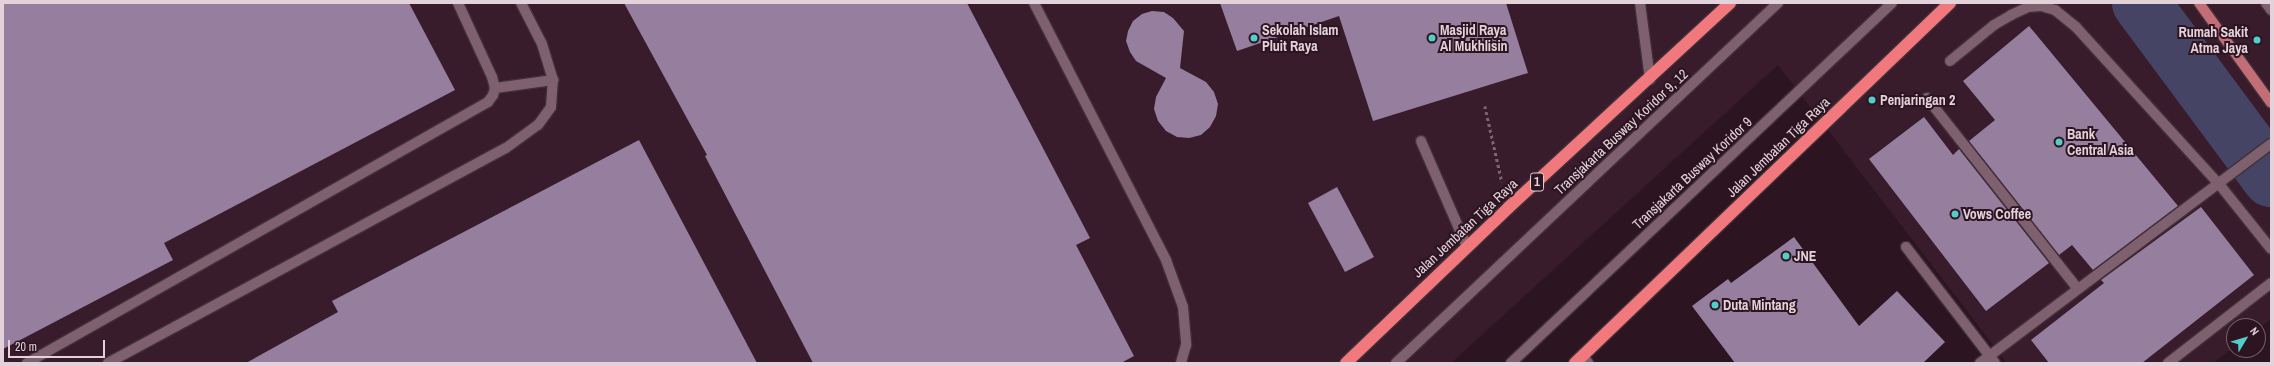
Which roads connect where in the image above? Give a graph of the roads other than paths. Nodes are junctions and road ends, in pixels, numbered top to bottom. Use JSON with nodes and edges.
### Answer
{"nodes":[{"id":1,"x":458,"y":3,"type":"edge"},
{"id":2,"x":521,"y":3,"type":"edge"},
{"id":3,"x":1034,"y":3,"type":"edge"},
{"id":4,"x":1640,"y":3,"type":"edge"},
{"id":5,"x":1730,"y":3,"type":"edge"},
{"id":6,"x":1778,"y":3,"type":"edge"},
{"id":7,"x":1892,"y":3,"type":"edge"},
{"id":8,"x":1950,"y":3,"type":"edge"},
{"id":9,"x":2199,"y":3,"type":"edge"},
{"id":10,"x":2266,"y":3,"type":"edge"},
{"id":11,"x":2271,"y":10,"type":"edge"},
{"id":12,"x":1950,"y":61,"type":"dead end"},
{"id":13,"x":1650,"y":79,"type":"junction"},
{"id":14,"x":553,"y":80,"type":"junction"},
{"id":15,"x":495,"y":88,"type":"junction"},
{"id":16,"x":1927,"y":98,"type":"dead end"},
{"id":17,"x":2271,"y":103,"type":"edge"},
{"id":18,"x":1421,"y":141,"type":"dead end"},
{"id":19,"x":2269,"y":145,"type":"edge"},
{"id":20,"x":2219,"y":184,"type":"junction"},
{"id":21,"x":1467,"y":247,"type":"junction"},
{"id":22,"x":1906,"y":247,"type":"dead end"},
{"id":23,"x":2271,"y":249,"type":"edge"},
{"id":24,"x":2271,"y":283,"type":"edge"},
{"id":25,"x":2078,"y":289,"type":"junction"},
{"id":26,"x":1992,"y":359,"type":"edge"},
{"id":27,"x":1582,"y":361,"type":"edge"},
{"id":28,"x":27,"y":363,"type":"edge"},
{"id":29,"x":108,"y":363,"type":"edge"},
{"id":30,"x":1181,"y":363,"type":"edge"},
{"id":31,"x":1346,"y":363,"type":"edge"},
{"id":32,"x":1396,"y":363,"type":"edge"},
{"id":33,"x":1511,"y":363,"type":"edge"},
{"id":34,"x":1980,"y":363,"type":"edge"},
{"id":35,"x":2168,"y":363,"type":"edge"}],
"edges":[{"from":1,"to":15,"type":"street"},
{"from":2,"to":14,"type":"street"},
{"from":3,"to":30,"type":"street"},
{"from":4,"to":13,"type":"street"},
{"from":5,"to":13,"type":"highway","name":"Jalan Jembatan Tiga Raya","number":"1"},
{"from":6,"to":32,"type":"street","name":"Transjakarta Busway Koridor 9, 12"},
{"from":7,"to":33,"type":"street","name":"Transjakarta Busway Koridor 9"},
{"from":8,"to":27,"type":"highway","name":"Jalan Jembatan Tiga Raya"},
{"from":9,"to":17,"type":"main road"},
{"from":10,"to":11,"type":"street"},
{"from":12,"to":20,"type":"street"},
{"from":13,"to":21,"type":"highway","name":"Jalan Jembatan Tiga Raya","number":"1"},
{"from":14,"to":15,"type":"street"},
{"from":14,"to":29,"type":"street"},
{"from":15,"to":28,"type":"street"},
{"from":16,"to":25,"type":"street"},
{"from":18,"to":21,"type":"street"},
{"from":19,"to":20,"type":"street"},
{"from":20,"to":23,"type":"street"},
{"from":20,"to":25,"type":"street"},
{"from":21,"to":31,"type":"highway","name":"Jalan Jembatan Tiga Raya","number":"1"},
{"from":22,"to":26,"type":"street"},
{"from":24,"to":35,"type":"street"},
{"from":25,"to":26,"type":"street"},
{"from":26,"to":34,"type":"street"}]}
